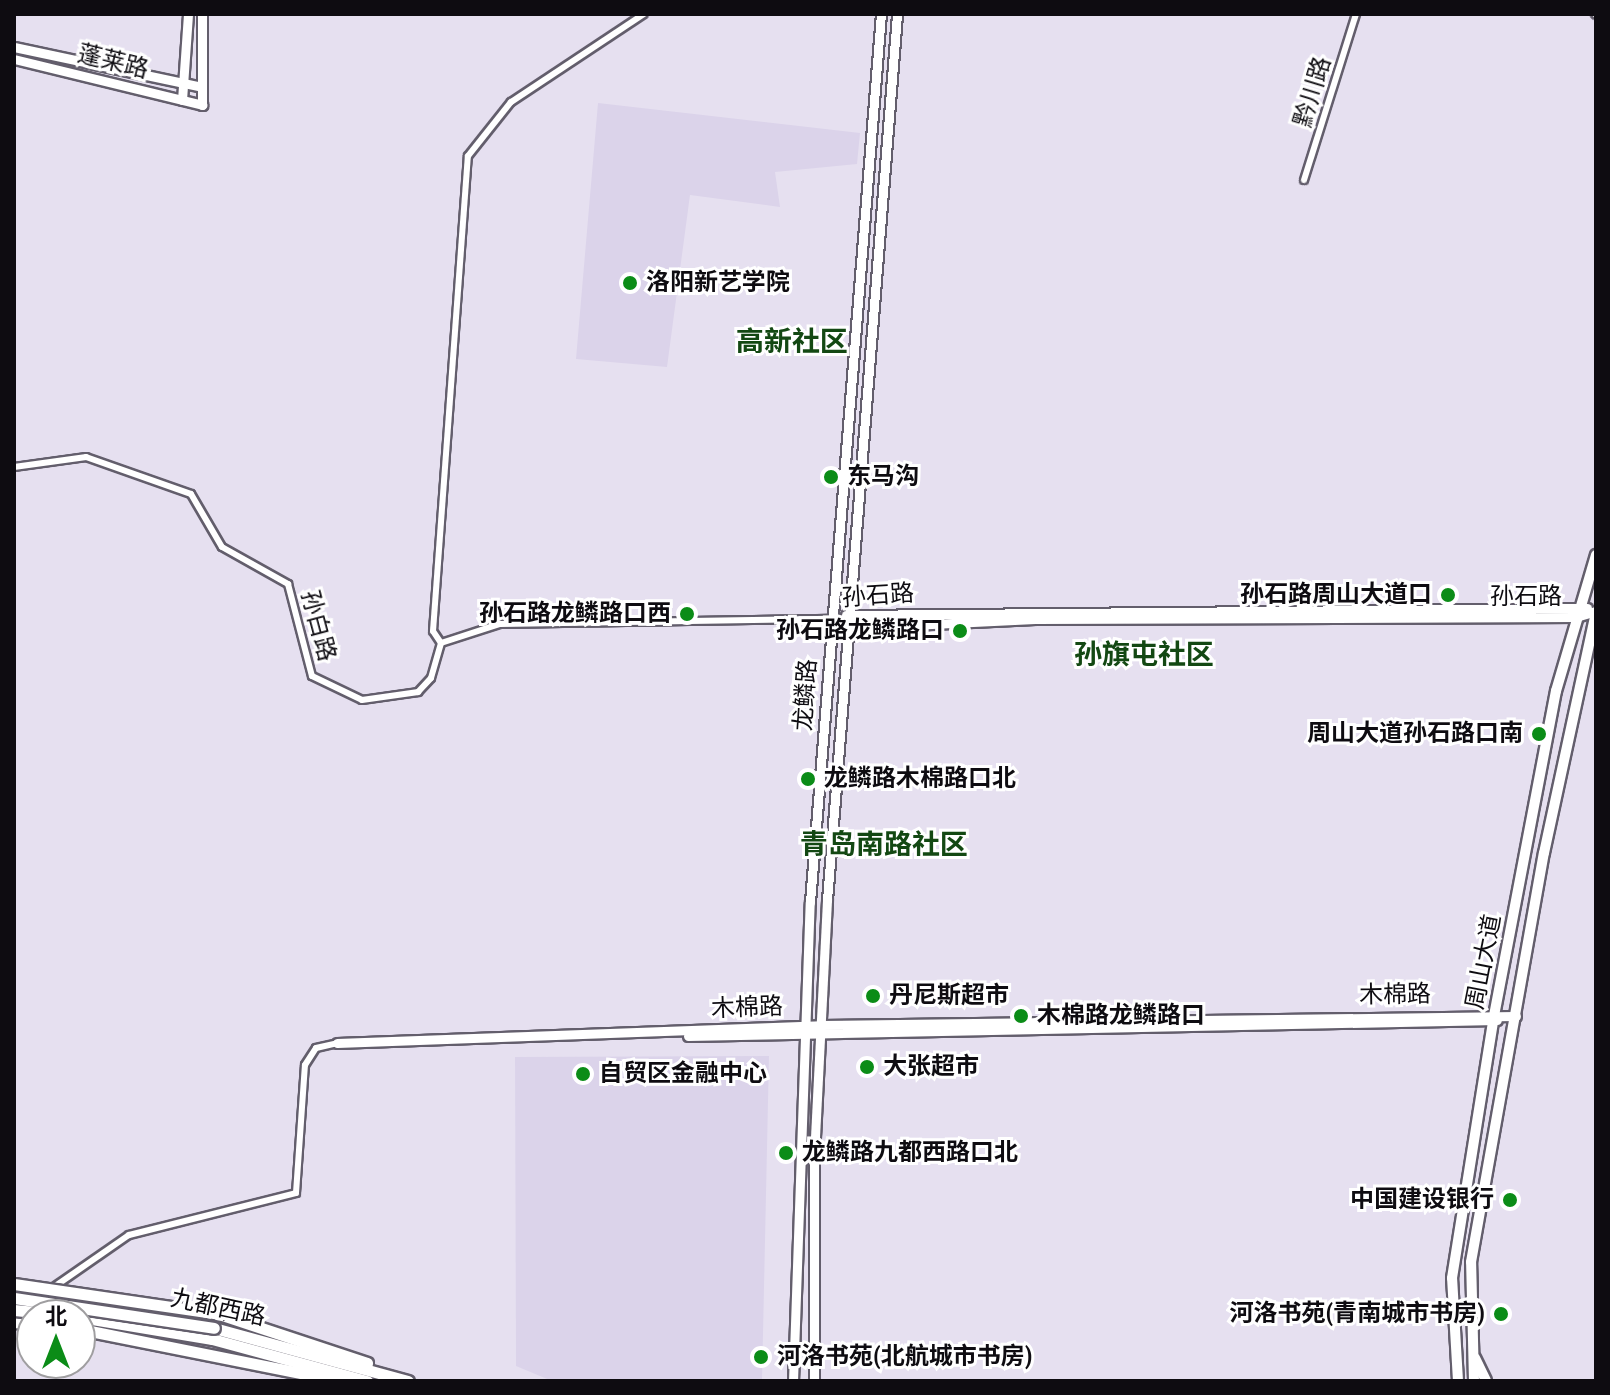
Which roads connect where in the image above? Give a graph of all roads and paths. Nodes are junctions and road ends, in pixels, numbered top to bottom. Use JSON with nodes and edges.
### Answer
{"nodes":[{"id":1,"x":188,"y":14,"type":"edge"},
{"id":2,"x":202,"y":14,"type":"edge"},
{"id":3,"x":644,"y":14,"type":"edge"},
{"id":4,"x":881,"y":14,"type":"edge"},
{"id":5,"x":897,"y":14,"type":"edge"},
{"id":6,"x":1356,"y":14,"type":"edge"},
{"id":7,"x":14,"y":47,"type":"edge"},
{"id":8,"x":14,"y":59,"type":"edge"},
{"id":9,"x":183,"y":83,"type":"junction"},
{"id":10,"x":202,"y":87,"type":"junction"},
{"id":11,"x":182,"y":100,"type":"junction"},
{"id":12,"x":1304,"y":180,"type":"dead end"},
{"id":13,"x":14,"y":467,"type":"edge"},
{"id":14,"x":1596,"y":555,"type":"edge"},
{"id":15,"x":1579,"y":605,"type":"junction"},
{"id":16,"x":1596,"y":611,"type":"edge"},
{"id":17,"x":849,"y":614,"type":"junction"},
{"id":18,"x":1576,"y":617,"type":"junction"},
{"id":19,"x":832,"y":619,"type":"junction"},
{"id":20,"x":849,"y":628,"type":"junction"},
{"id":21,"x":441,"y":643,"type":"junction"},
{"id":22,"x":1516,"y":1016,"type":"junction"},
{"id":23,"x":1494,"y":1017,"type":"junction"},
{"id":24,"x":803,"y":1030,"type":"junction"},
{"id":25,"x":820,"y":1030,"type":"junction"},
{"id":26,"x":337,"y":1043,"type":"joint"},
{"id":27,"x":14,"y":1284,"type":"edge"},
{"id":28,"x":14,"y":1298,"type":"edge"},
{"id":29,"x":96,"y":1319,"type":"edge"},
{"id":30,"x":14,"y":1320,"type":"edge"},
{"id":31,"x":96,"y":1333,"type":"edge"},
{"id":32,"x":213,"y":1334,"type":"junction"},
{"id":33,"x":1468,"y":1340,"type":"junction"},
{"id":34,"x":402,"y":1379,"type":"edge"},
{"id":35,"x":341,"y":1381,"type":"edge"},
{"id":36,"x":367,"y":1381,"type":"edge"},
{"id":37,"x":793,"y":1381,"type":"edge"},
{"id":38,"x":814,"y":1381,"type":"edge"},
{"id":39,"x":1456,"y":1381,"type":"edge"},
{"id":40,"x":1474,"y":1381,"type":"edge"},
{"id":41,"x":1486,"y":1381,"type":"edge"}],
"edges":[{"from":1,"to":9,"type":"main road"},
{"from":2,"to":10,"type":"main road"},
{"from":3,"to":21,"type":"street"},
{"from":4,"to":19,"type":"main road","name":"龙鳞路"},
{"from":5,"to":17,"type":"main road","name":"龙鳞路"},
{"from":6,"to":12,"type":"street","name":"黔川路"},
{"from":7,"to":9,"type":"main road","name":"蓬莱路"},
{"from":8,"to":11,"type":"main road","name":"蓬莱路"},
{"from":9,"to":10,"type":"main road","name":"蓬莱路"},
{"from":9,"to":11,"type":"main road"},
{"from":10,"to":11,"type":"main road","name":"蓬莱路"},
{"from":13,"to":21,"type":"street","name":"孙白路"},
{"from":14,"to":15,"type":"main road","name":"周山大道"},
{"from":15,"to":16,"type":"main road","name":"孙石路"},
{"from":15,"to":17,"type":"main road","name":"孙石路"},
{"from":15,"to":18,"type":"main road","name":"周山大道"},
{"from":16,"to":18,"type":"main road","name":"孙石路"},
{"from":16,"to":22,"type":"main road","name":"周山大道"},
{"from":17,"to":19,"type":"main road","name":"孙石路"},
{"from":17,"to":20,"type":"main road","name":"龙鳞路"},
{"from":18,"to":20,"type":"main road","name":"孙石路"},
{"from":18,"to":23,"type":"main road","name":"周山大道"},
{"from":19,"to":20,"type":"main road","name":"孙石路"},
{"from":19,"to":21,"type":"street"},
{"from":19,"to":24,"type":"main road","name":"龙鳞路"},
{"from":20,"to":25,"type":"main road","name":"龙鳞路"},
{"from":22,"to":23,"type":"main road","name":"木棉路"},
{"from":22,"to":33,"type":"main road","name":"周山大道"},
{"from":23,"to":25,"type":"main road","name":"木棉路"},
{"from":23,"to":39,"type":"main road","name":"周山大道"},
{"from":24,"to":25,"type":"main road","name":"木棉路"},
{"from":24,"to":26,"type":"main road","name":"木棉路"},
{"from":24,"to":37,"type":"main road","name":"龙鳞路"},
{"from":25,"to":38,"type":"main road","name":"龙鳞路"},
{"from":26,"to":30,"type":"street"},
{"from":27,"to":34,"type":"highway","bridge":true},
{"from":28,"to":32,"type":"highway","name":"九都西路","bridge":true},
{"from":29,"to":32,"type":"highway"},
{"from":31,"to":35,"type":"highway"},
{"from":32,"to":34,"type":"highway","name":"九都西路"},
{"from":32,"to":36,"type":"highway","name":"九都西路"},
{"from":33,"to":40,"type":"main road","name":"周山大道"},
{"from":33,"to":41,"type":"main road"}]}
